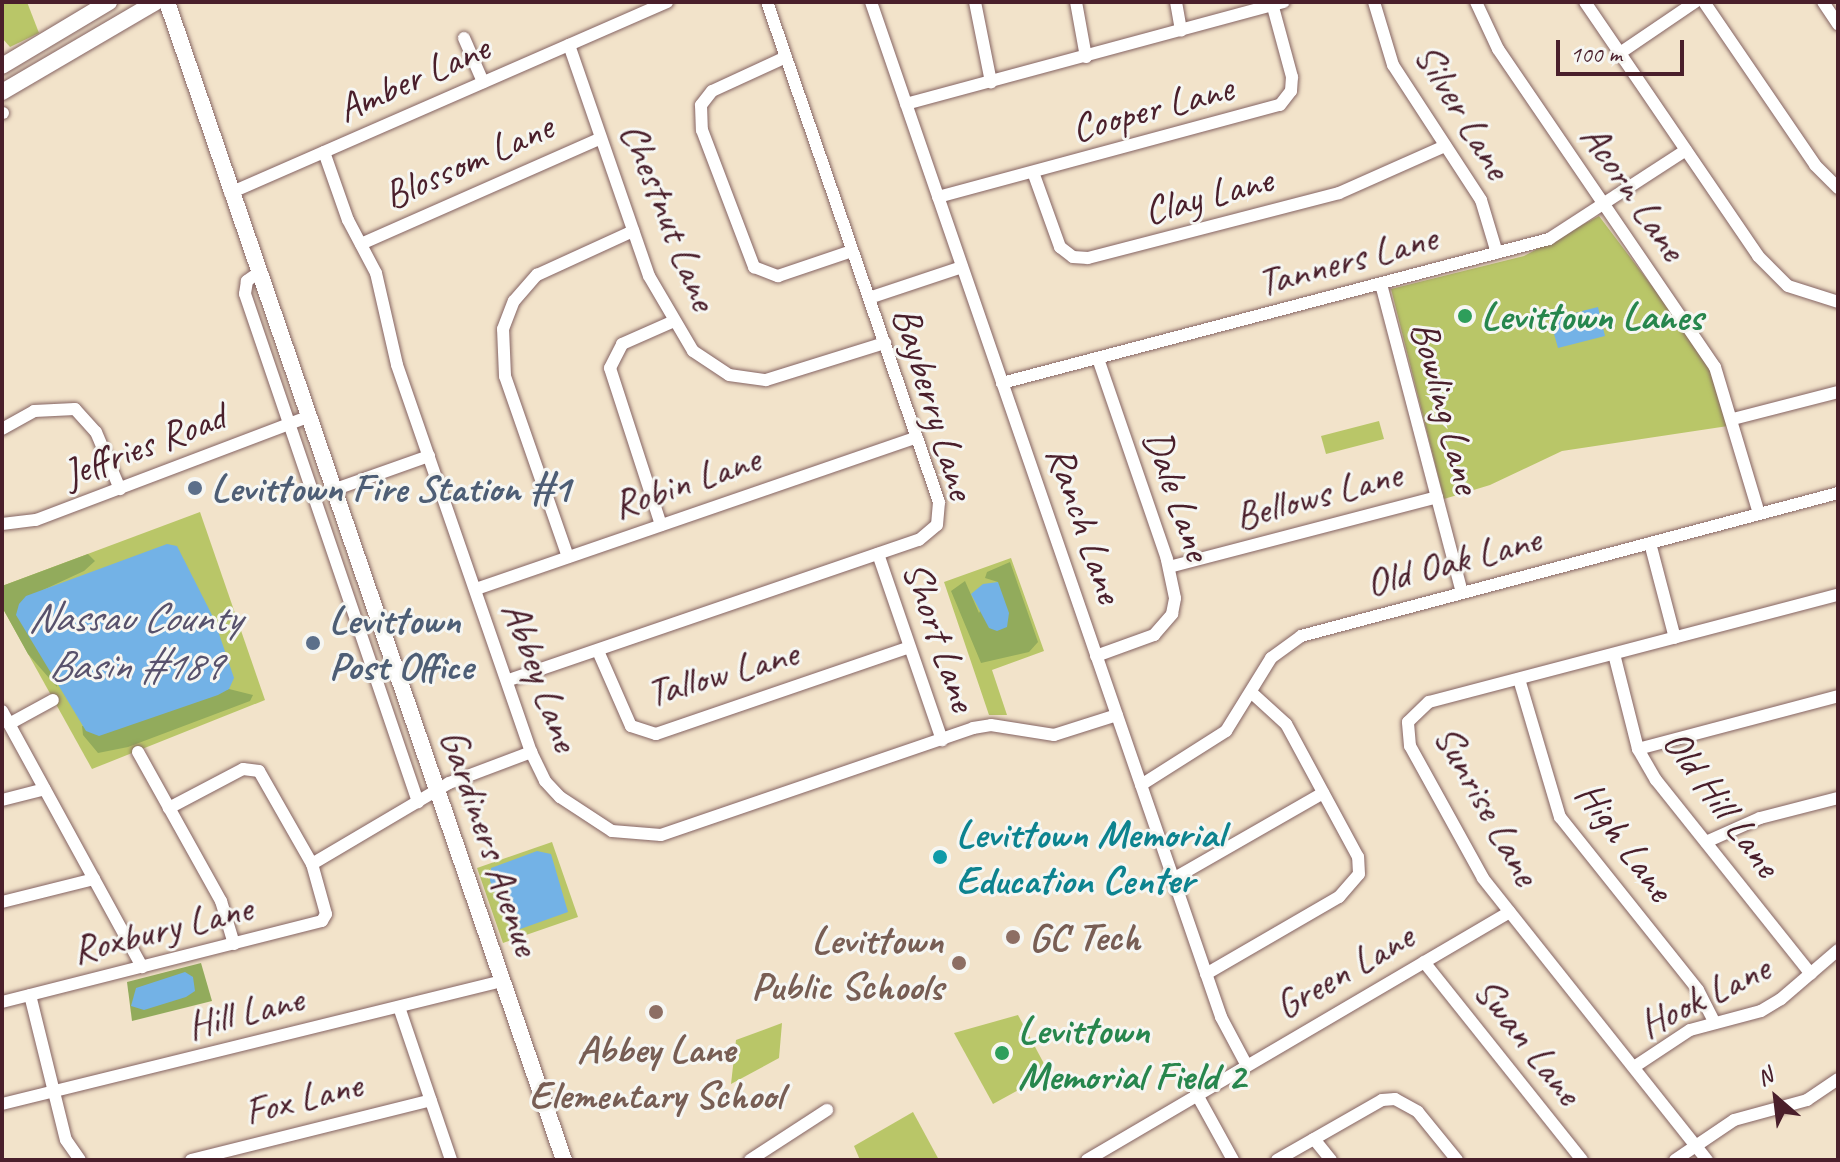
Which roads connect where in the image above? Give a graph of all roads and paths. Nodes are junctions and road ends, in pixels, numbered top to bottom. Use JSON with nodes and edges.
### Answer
{"nodes":[{"id":1,"x":109,"y":2,"type":"edge"},
{"id":2,"x":156,"y":2,"type":"edge"},
{"id":3,"x":167,"y":2,"type":"edge"},
{"id":4,"x":667,"y":2,"type":"edge"},
{"id":5,"x":767,"y":2,"type":"edge"},
{"id":6,"x":871,"y":2,"type":"edge"},
{"id":7,"x":975,"y":2,"type":"edge"},
{"id":8,"x":1076,"y":2,"type":"edge"},
{"id":9,"x":1176,"y":2,"type":"edge"},
{"id":10,"x":1374,"y":2,"type":"edge"},
{"id":11,"x":1476,"y":2,"type":"edge"},
{"id":12,"x":1585,"y":2,"type":"edge"},
{"id":13,"x":1695,"y":2,"type":"edge"},
{"id":14,"x":1704,"y":2,"type":"edge"},
{"id":15,"x":1823,"y":2,"type":"edge"},
{"id":16,"x":1278,"y":4,"type":"edge"},
{"id":17,"x":1838,"y":24,"type":"edge"},
{"id":18,"x":1181,"y":31,"type":"junction"},
{"id":19,"x":464,"y":38,"type":"dead end"},
{"id":20,"x":569,"y":45,"type":"junction"},
{"id":21,"x":1620,"y":53,"type":"junction"},
{"id":22,"x":786,"y":57,"type":"junction"},
{"id":23,"x":1086,"y":57,"type":"junction"},
{"id":24,"x":2,"y":66,"type":"edge"},
{"id":25,"x":483,"y":82,"type":"junction"},
{"id":26,"x":991,"y":82,"type":"junction"},
{"id":27,"x":2,"y":92,"type":"edge"},
{"id":28,"x":906,"y":104,"type":"junction"},
{"id":29,"x":601,"y":138,"type":"junction"},
{"id":30,"x":1445,"y":146,"type":"junction"},
{"id":31,"x":1686,"y":150,"type":"junction"},
{"id":32,"x":324,"y":152,"type":"junction"},
{"id":33,"x":1033,"y":172,"type":"junction"},
{"id":34,"x":1838,"y":188,"type":"edge"},
{"id":35,"x":230,"y":193,"type":"junction"},
{"id":36,"x":938,"y":197,"type":"junction"},
{"id":37,"x":1605,"y":206,"type":"junction"},
{"id":38,"x":633,"y":231,"type":"junction"},
{"id":39,"x":361,"y":244,"type":"junction"},
{"id":40,"x":852,"y":251,"type":"junction"},
{"id":41,"x":1497,"y":253,"type":"junction"},
{"id":42,"x":962,"y":267,"type":"junction"},
{"id":43,"x":258,"y":273,"type":"junction"},
{"id":44,"x":1381,"y":284,"type":"junction"},
{"id":45,"x":869,"y":298,"type":"junction"},
{"id":46,"x":1838,"y":302,"type":"edge"},
{"id":47,"x":674,"y":321,"type":"junction"},
{"id":48,"x":885,"y":343,"type":"junction"},
{"id":49,"x":1098,"y":359,"type":"junction"},
{"id":50,"x":1002,"y":383,"type":"junction"},
{"id":51,"x":1838,"y":392,"type":"edge"},
{"id":52,"x":307,"y":417,"type":"junction"},
{"id":53,"x":1733,"y":419,"type":"junction"},
{"id":54,"x":289,"y":425,"type":"junction"},
{"id":55,"x":2,"y":429,"type":"edge"},
{"id":56,"x":917,"y":437,"type":"junction"},
{"id":57,"x":429,"y":456,"type":"junction"},
{"id":58,"x":120,"y":489,"type":"junction"},
{"id":59,"x":333,"y":490,"type":"junction"},
{"id":60,"x":1838,"y":493,"type":"edge"},
{"id":61,"x":1437,"y":497,"type":"junction"},
{"id":62,"x":1759,"y":514,"type":"junction"},
{"id":63,"x":2,"y":524,"type":"edge"},
{"id":64,"x":661,"y":525,"type":"junction"},
{"id":65,"x":1650,"y":543,"type":"junction"},
{"id":66,"x":878,"y":554,"type":"junction"},
{"id":67,"x":568,"y":557,"type":"junction"},
{"id":68,"x":1169,"y":567,"type":"junction"},
{"id":69,"x":476,"y":589,"type":"junction"},
{"id":70,"x":1462,"y":592,"type":"junction"},
{"id":71,"x":1838,"y":595,"type":"edge"},
{"id":72,"x":1675,"y":638,"type":"junction"},
{"id":73,"x":910,"y":647,"type":"junction"},
{"id":74,"x":598,"y":651,"type":"junction"},
{"id":75,"x":1614,"y":654,"type":"junction"},
{"id":76,"x":1096,"y":656,"type":"junction"},
{"id":77,"x":1519,"y":679,"type":"junction"},
{"id":78,"x":509,"y":680,"type":"junction"},
{"id":79,"x":1251,"y":692,"type":"junction"},
{"id":80,"x":1838,"y":696,"type":"edge"},
{"id":81,"x":53,"y":700,"type":"dead end"},
{"id":82,"x":2,"y":711,"type":"edge"},
{"id":83,"x":1117,"y":715,"type":"junction"},
{"id":84,"x":9,"y":724,"type":"junction"},
{"id":85,"x":942,"y":740,"type":"junction"},
{"id":86,"x":1638,"y":749,"type":"junction"},
{"id":87,"x":138,"y":752,"type":"dead end"},
{"id":88,"x":531,"y":752,"type":"junction"},
{"id":89,"x":1141,"y":785,"type":"junction"},
{"id":90,"x":45,"y":789,"type":"junction"},
{"id":91,"x":437,"y":791,"type":"junction"},
{"id":92,"x":1323,"y":793,"type":"junction"},
{"id":93,"x":1838,"y":798,"type":"edge"},
{"id":94,"x":2,"y":800,"type":"edge"},
{"id":95,"x":418,"y":802,"type":"junction"},
{"id":96,"x":169,"y":808,"type":"junction"},
{"id":97,"x":1706,"y":842,"type":"junction"},
{"id":98,"x":312,"y":864,"type":"junction"},
{"id":99,"x":94,"y":879,"type":"junction"},
{"id":100,"x":1173,"y":879,"type":"junction"},
{"id":101,"x":2,"y":902,"type":"edge"},
{"id":102,"x":1510,"y":912,"type":"junction"},
{"id":103,"x":234,"y":944,"type":"junction"},
{"id":104,"x":1838,"y":950,"type":"edge"},
{"id":105,"x":1424,"y":962,"type":"junction"},
{"id":106,"x":142,"y":967,"type":"junction"},
{"id":107,"x":1206,"y":974,"type":"junction"},
{"id":108,"x":1811,"y":974,"type":"junction"},
{"id":109,"x":502,"y":981,"type":"junction"},
{"id":110,"x":30,"y":995,"type":"junction"},
{"id":111,"x":2,"y":1002,"type":"edge"},
{"id":112,"x":399,"y":1007,"type":"junction"},
{"id":113,"x":1715,"y":1023,"type":"junction"},
{"id":114,"x":1246,"y":1064,"type":"junction"},
{"id":115,"x":1634,"y":1067,"type":"junction"},
{"id":116,"x":1838,"y":1079,"type":"edge"},
{"id":117,"x":54,"y":1091,"type":"junction"},
{"id":118,"x":1196,"y":1093,"type":"junction"},
{"id":119,"x":431,"y":1100,"type":"junction"},
{"id":120,"x":2,"y":1104,"type":"edge"},
{"id":121,"x":827,"y":1110,"type":"dead end"},
{"id":122,"x":1314,"y":1139,"type":"junction"},
{"id":123,"x":1695,"y":1144,"type":"junction"},
{"id":124,"x":771,"y":1147,"type":"junction"},
{"id":125,"x":80,"y":1160,"type":"edge"},
{"id":126,"x":191,"y":1160,"type":"edge"},
{"id":127,"x":451,"y":1160,"type":"edge"},
{"id":128,"x":564,"y":1160,"type":"edge"},
{"id":129,"x":750,"y":1160,"type":"edge"},
{"id":130,"x":776,"y":1160,"type":"edge"},
{"id":131,"x":1087,"y":1160,"type":"edge"},
{"id":132,"x":1233,"y":1160,"type":"edge"},
{"id":133,"x":1277,"y":1160,"type":"edge"},
{"id":134,"x":1331,"y":1160,"type":"edge"},
{"id":135,"x":1457,"y":1160,"type":"edge"},
{"id":136,"x":1582,"y":1160,"type":"edge"},
{"id":137,"x":1675,"y":1160,"type":"edge"},
{"id":138,"x":1707,"y":1160,"type":"edge"}],
"edges":[{"from":1,"to":24,"type":"main road"},
{"from":2,"to":27,"type":"main road"},
{"from":3,"to":35,"type":"main road","name":"Gardiners Avenue"},
{"from":4,"to":20,"type":"street","name":"Amber Lane"},
{"from":5,"to":22,"type":"street","name":"Bayberry Lane"},
{"from":6,"to":28,"type":"street","name":"Ranch Lane"},
{"from":7,"to":26,"type":"street"},
{"from":8,"to":23,"type":"street"},
{"from":9,"to":18,"type":"street"},
{"from":10,"to":30,"type":"street","name":"Silver Lane"},
{"from":11,"to":37,"type":"street","name":"Acorn Lane"},
{"from":12,"to":21,"type":"street"},
{"from":13,"to":21,"type":"street"},
{"from":14,"to":34,"type":"street"},
{"from":15,"to":17,"type":"street"},
{"from":16,"to":18,"type":"street"},
{"from":16,"to":33,"type":"street","name":"Cooper Lane"},
{"from":18,"to":23,"type":"street"},
{"from":19,"to":25,"type":"street"},
{"from":20,"to":25,"type":"street","name":"Amber Lane"},
{"from":20,"to":29,"type":"street","name":"Chestnut Lane"},
{"from":21,"to":31,"type":"street"},
{"from":22,"to":40,"type":"street","name":"Bayberry Lane"},
{"from":22,"to":40,"type":"street"},
{"from":23,"to":26,"type":"street"},
{"from":25,"to":32,"type":"street","name":"Amber Lane"},
{"from":26,"to":28,"type":"street"},
{"from":28,"to":36,"type":"street","name":"Ranch Lane"},
{"from":29,"to":38,"type":"street","name":"Chestnut Lane"},
{"from":29,"to":39,"type":"street","name":"Blossom Lane"},
{"from":30,"to":33,"type":"street","name":"Clay Lane"},
{"from":30,"to":41,"type":"street","name":"Silver Lane"},
{"from":31,"to":37,"type":"street","name":"Tanners Lane"},
{"from":31,"to":46,"type":"street"},
{"from":32,"to":35,"type":"street","name":"Amber Lane"},
{"from":32,"to":39,"type":"street","name":"Abbey Lane"},
{"from":33,"to":36,"type":"street","name":"Cooper Lane"},
{"from":35,"to":43,"type":"main road","name":"Gardiners Avenue"},
{"from":36,"to":42,"type":"street","name":"Ranch Lane"},
{"from":37,"to":41,"type":"street","name":"Tanners Lane"},
{"from":37,"to":53,"type":"street","name":"Acorn Lane"},
{"from":38,"to":47,"type":"street","name":"Chestnut Lane"},
{"from":38,"to":67,"type":"street"},
{"from":39,"to":57,"type":"street","name":"Abbey Lane"},
{"from":40,"to":45,"type":"street","name":"Bayberry Lane"},
{"from":41,"to":44,"type":"street","name":"Tanners Lane"},
{"from":42,"to":45,"type":"street"},
{"from":42,"to":50,"type":"street","name":"Ranch Lane"},
{"from":43,"to":52,"type":"main road","name":"Gardiners Avenue"},
{"from":43,"to":54,"type":"street","name":"Gardiners Avenue"},
{"from":44,"to":49,"type":"street","name":"Tanners Lane"},
{"from":44,"to":61,"type":"street","name":"Bowling Lane"},
{"from":45,"to":48,"type":"street","name":"Bayberry Lane"},
{"from":47,"to":48,"type":"street","name":"Chestnut Lane"},
{"from":47,"to":64,"type":"street"},
{"from":48,"to":56,"type":"street","name":"Bayberry Lane"},
{"from":49,"to":50,"type":"street","name":"Tanners Lane"},
{"from":49,"to":68,"type":"street","name":"Dale Lane"},
{"from":50,"to":76,"type":"street","name":"Ranch Lane"},
{"from":51,"to":53,"type":"street"},
{"from":52,"to":54,"type":"street","name":"Jeffries Road"},
{"from":52,"to":59,"type":"main road","name":"Gardiners Avenue"},
{"from":53,"to":62,"type":"street","name":"Acorn Lane"},
{"from":54,"to":58,"type":"street","name":"Jeffries Road"},
{"from":54,"to":95,"type":"street","name":"Gardiners Avenue"},
{"from":55,"to":58,"type":"street"},
{"from":56,"to":64,"type":"street","name":"Robin Lane"},
{"from":56,"to":66,"type":"street","name":"Bayberry Lane"},
{"from":57,"to":59,"type":"street"},
{"from":57,"to":69,"type":"street","name":"Abbey Lane"},
{"from":58,"to":63,"type":"street","name":"Jeffries Road"},
{"from":59,"to":91,"type":"main road","name":"Gardiners Avenue"},
{"from":60,"to":62,"type":"street","name":"Old Oak Lane"},
{"from":61,"to":68,"type":"street","name":"Bellows Lane"},
{"from":61,"to":70,"type":"street","name":"Bowling Lane"},
{"from":62,"to":65,"type":"street","name":"Old Oak Lane"},
{"from":64,"to":67,"type":"street","name":"Robin Lane"},
{"from":65,"to":70,"type":"street","name":"Old Oak Lane"},
{"from":65,"to":72,"type":"street"},
{"from":66,"to":73,"type":"street","name":"Short Lane"},
{"from":66,"to":74,"type":"street","name":"Bayberry Lane"},
{"from":67,"to":69,"type":"street","name":"Robin Lane"},
{"from":68,"to":76,"type":"street","name":"Dale Lane"},
{"from":69,"to":78,"type":"street","name":"Abbey Lane"},
{"from":70,"to":79,"type":"street","name":"Old Oak Lane"},
{"from":71,"to":72,"type":"street","name":"Sunrise Lane"},
{"from":72,"to":75,"type":"street","name":"Sunrise Lane"},
{"from":73,"to":74,"type":"street","name":"Tallow Lane"},
{"from":73,"to":85,"type":"street","name":"Short Lane"},
{"from":74,"to":78,"type":"street","name":"Bayberry Lane"},
{"from":75,"to":77,"type":"street","name":"Sunrise Lane"},
{"from":75,"to":86,"type":"street","name":"Old Hill Lane"},
{"from":76,"to":83,"type":"street","name":"Ranch Lane"},
{"from":77,"to":102,"type":"street","name":"Sunrise Lane"},
{"from":77,"to":113,"type":"street","name":"High Lane"},
{"from":78,"to":88,"type":"street","name":"Abbey Lane"},
{"from":79,"to":89,"type":"street","name":"Old Oak Lane"},
{"from":79,"to":92,"type":"street"},
{"from":80,"to":86,"type":"street"},
{"from":81,"to":84,"type":"street"},
{"from":82,"to":84,"type":"street"},
{"from":83,"to":85,"type":"street","name":"Abbey Lane"},
{"from":83,"to":89,"type":"street","name":"Ranch Lane"},
{"from":84,"to":90,"type":"street"},
{"from":85,"to":88,"type":"street","name":"Abbey Lane"},
{"from":86,"to":97,"type":"street","name":"Old Hill Lane"},
{"from":87,"to":96,"type":"street"},
{"from":88,"to":91,"type":"street"},
{"from":89,"to":100,"type":"street","name":"Ranch Lane"},
{"from":90,"to":94,"type":"street"},
{"from":90,"to":99,"type":"street"},
{"from":91,"to":95,"type":"street"},
{"from":91,"to":109,"type":"main road","name":"Gardiners Avenue"},
{"from":92,"to":100,"type":"street"},
{"from":92,"to":107,"type":"street"},
{"from":93,"to":97,"type":"street"},
{"from":95,"to":98,"type":"street"},
{"from":96,"to":98,"type":"street"},
{"from":96,"to":103,"type":"street"},
{"from":97,"to":108,"type":"street","name":"Old Hill Lane"},
{"from":98,"to":103,"type":"street","name":"Roxbury Lane"},
{"from":99,"to":101,"type":"street"},
{"from":99,"to":106,"type":"street"},
{"from":100,"to":107,"type":"street","name":"Ranch Lane"},
{"from":102,"to":105,"type":"street","name":"Green Lane"},
{"from":102,"to":115,"type":"street","name":"Sunrise Lane"},
{"from":103,"to":106,"type":"street","name":"Roxbury Lane"},
{"from":104,"to":108,"type":"street","name":"Hook Lane"},
{"from":105,"to":114,"type":"street","name":"Green Lane"},
{"from":105,"to":136,"type":"street","name":"Swan Lane"},
{"from":106,"to":110,"type":"street","name":"Roxbury Lane"},
{"from":107,"to":114,"type":"street","name":"Ranch Lane"},
{"from":108,"to":113,"type":"street","name":"Hook Lane"},
{"from":109,"to":112,"type":"street","name":"Hill Lane"},
{"from":109,"to":128,"type":"main road","name":"Gardiners Avenue"},
{"from":110,"to":111,"type":"street","name":"Roxbury Lane"},
{"from":110,"to":117,"type":"street"},
{"from":112,"to":117,"type":"street","name":"Hill Lane"},
{"from":112,"to":119,"type":"street"},
{"from":113,"to":115,"type":"street","name":"Hook Lane"},
{"from":114,"to":118,"type":"street","name":"Green Lane"},
{"from":115,"to":123,"type":"street","name":"Sunrise Lane"},
{"from":116,"to":123,"type":"street"},
{"from":117,"to":120,"type":"street","name":"Hill Lane"},
{"from":117,"to":125,"type":"street"},
{"from":118,"to":131,"type":"street","name":"Green Lane"},
{"from":118,"to":132,"type":"street"},
{"from":119,"to":126,"type":"street","name":"Fox Lane"},
{"from":119,"to":127,"type":"street"},
{"from":121,"to":124,"type":"street"},
{"from":122,"to":133,"type":"street"},
{"from":122,"to":134,"type":"street"},
{"from":122,"to":135,"type":"street"},
{"from":123,"to":137,"type":"street"},
{"from":123,"to":138,"type":"street","name":"Sunrise Lane"},
{"from":124,"to":129,"type":"street"},
{"from":124,"to":130,"type":"street"}]}
